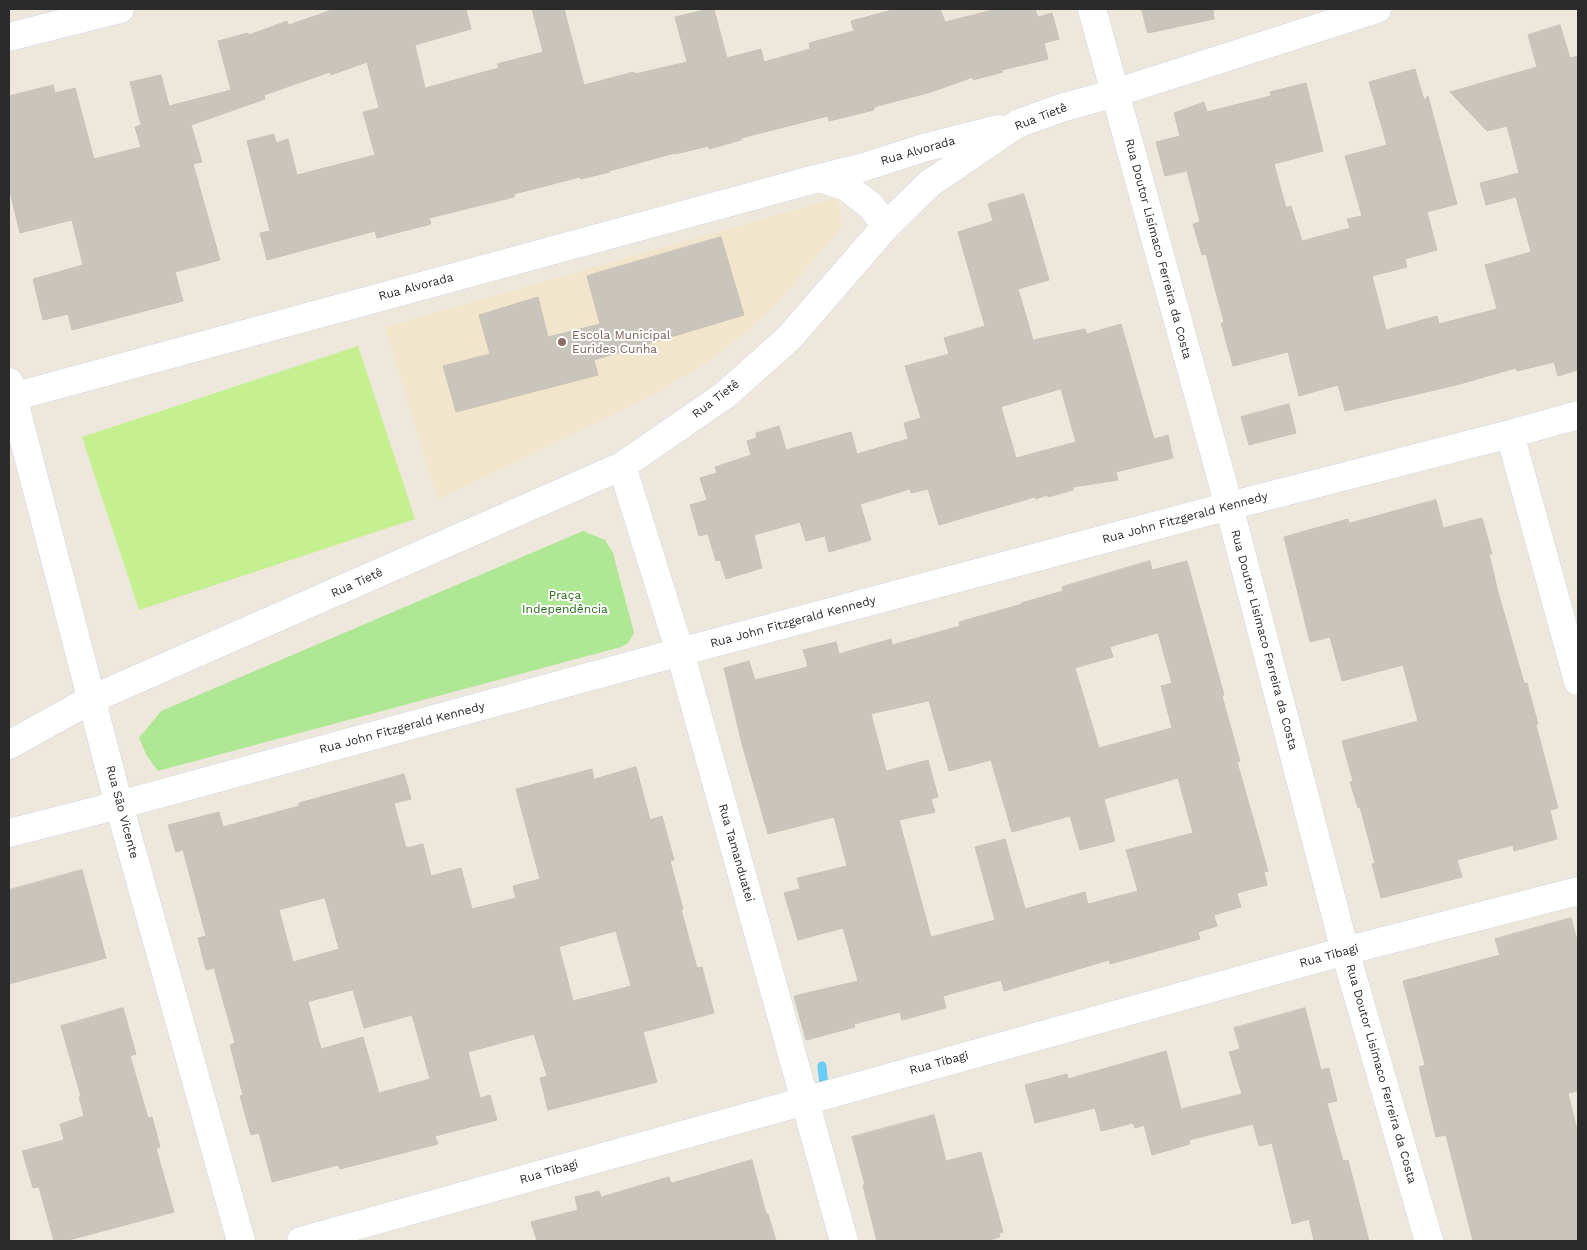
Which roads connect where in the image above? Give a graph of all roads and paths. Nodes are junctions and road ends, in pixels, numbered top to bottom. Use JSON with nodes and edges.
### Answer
{"nodes":[{"id":1,"x":120,"y":9,"type":"edge"},
{"id":2,"x":1092,"y":9,"type":"edge"},
{"id":3,"x":1377,"y":9,"type":"edge"},
{"id":4,"x":9,"y":37,"type":"edge"},
{"id":5,"x":1115,"y":93,"type":"junction"},
{"id":6,"x":1017,"y":124,"type":"junction"},
{"id":7,"x":923,"y":148,"type":"junction"},
{"id":8,"x":864,"y":167,"type":"junction"},
{"id":9,"x":819,"y":178,"type":"junction"},
{"id":10,"x":929,"y":184,"type":"junction"},
{"id":11,"x":878,"y":215,"type":"junction"},
{"id":12,"x":11,"y":389,"type":"edge"},
{"id":13,"x":1578,"y":414,"type":"edge"},
{"id":14,"x":1510,"y":434,"type":"junction"},
{"id":15,"x":622,"y":466,"type":"junction"},
{"id":16,"x":1229,"y":506,"type":"junction"},
{"id":17,"x":680,"y":652,"type":"junction"},
{"id":18,"x":1578,"y":681,"type":"edge"},
{"id":19,"x":92,"y":699,"type":"junction"},
{"id":20,"x":9,"y":745,"type":"edge"},
{"id":21,"x":119,"y":805,"type":"junction"},
{"id":22,"x":9,"y":833,"type":"edge"},
{"id":23,"x":1578,"y":891,"type":"edge"},
{"id":24,"x":1346,"y":951,"type":"junction"},
{"id":25,"x":805,"y":1100,"type":"junction"},
{"id":26,"x":241,"y":1241,"type":"edge"},
{"id":27,"x":301,"y":1241,"type":"edge"},
{"id":28,"x":844,"y":1241,"type":"edge"},
{"id":29,"x":1429,"y":1241,"type":"edge"}],
"edges":[{"from":1,"to":4,"type":"street"},
{"from":2,"to":5,"type":"street","name":"Rua Doutor Lisímaco Ferreira da Costa"},
{"from":3,"to":5,"type":"street","name":"Rua Tietê"},
{"from":5,"to":6,"type":"street","name":"Rua Tietê"},
{"from":5,"to":16,"type":"street","name":"Rua Doutor Lisímaco Ferreira da Costa"},
{"from":6,"to":7,"type":"street","name":"Rua Alvorada"},
{"from":6,"to":10,"type":"street","name":"Rua Tietê"},
{"from":7,"to":8,"type":"street","name":"Rua Alvorada"},
{"from":7,"to":10,"type":"street"},
{"from":8,"to":9,"type":"street","name":"Rua Alvorada"},
{"from":8,"to":11,"type":"street"},
{"from":9,"to":11,"type":"street"},
{"from":9,"to":12,"type":"street","name":"Rua Alvorada"},
{"from":10,"to":11,"type":"street","name":"Rua Tietê"},
{"from":11,"to":15,"type":"street","name":"Rua Tietê"},
{"from":12,"to":19,"type":"street","name":"Rua São Vicente"},
{"from":13,"to":14,"type":"street","name":"Rua John Fitzgerald Kennedy"},
{"from":14,"to":16,"type":"street","name":"Rua John Fitzgerald Kennedy"},
{"from":14,"to":18,"type":"street"},
{"from":15,"to":17,"type":"street","name":"Rua Tamanduateí"},
{"from":15,"to":19,"type":"street","name":"Rua Tietê"},
{"from":16,"to":17,"type":"street","name":"Rua John Fitzgerald Kennedy"},
{"from":16,"to":24,"type":"street","name":"Rua Doutor Lisímaco Ferreira da Costa"},
{"from":17,"to":21,"type":"street","name":"Rua John Fitzgerald Kennedy"},
{"from":17,"to":25,"type":"street","name":"Rua Tamanduateí"},
{"from":19,"to":20,"type":"street","name":"Rua Tietê"},
{"from":19,"to":21,"type":"street","name":"Rua São Vicente"},
{"from":21,"to":22,"type":"street","name":"Rua John Fitzgerald Kennedy"},
{"from":21,"to":26,"type":"street","name":"Rua São Vicente"},
{"from":23,"to":24,"type":"street","name":"Rua Tibagi"},
{"from":24,"to":25,"type":"street","name":"Rua Tibagi"},
{"from":24,"to":29,"type":"street","name":"Rua Doutor Lisímaco Ferreira da Costa"},
{"from":25,"to":27,"type":"street","name":"Rua Tibagi"},
{"from":25,"to":28,"type":"street","name":"Rua Tamanduateí"}]}
